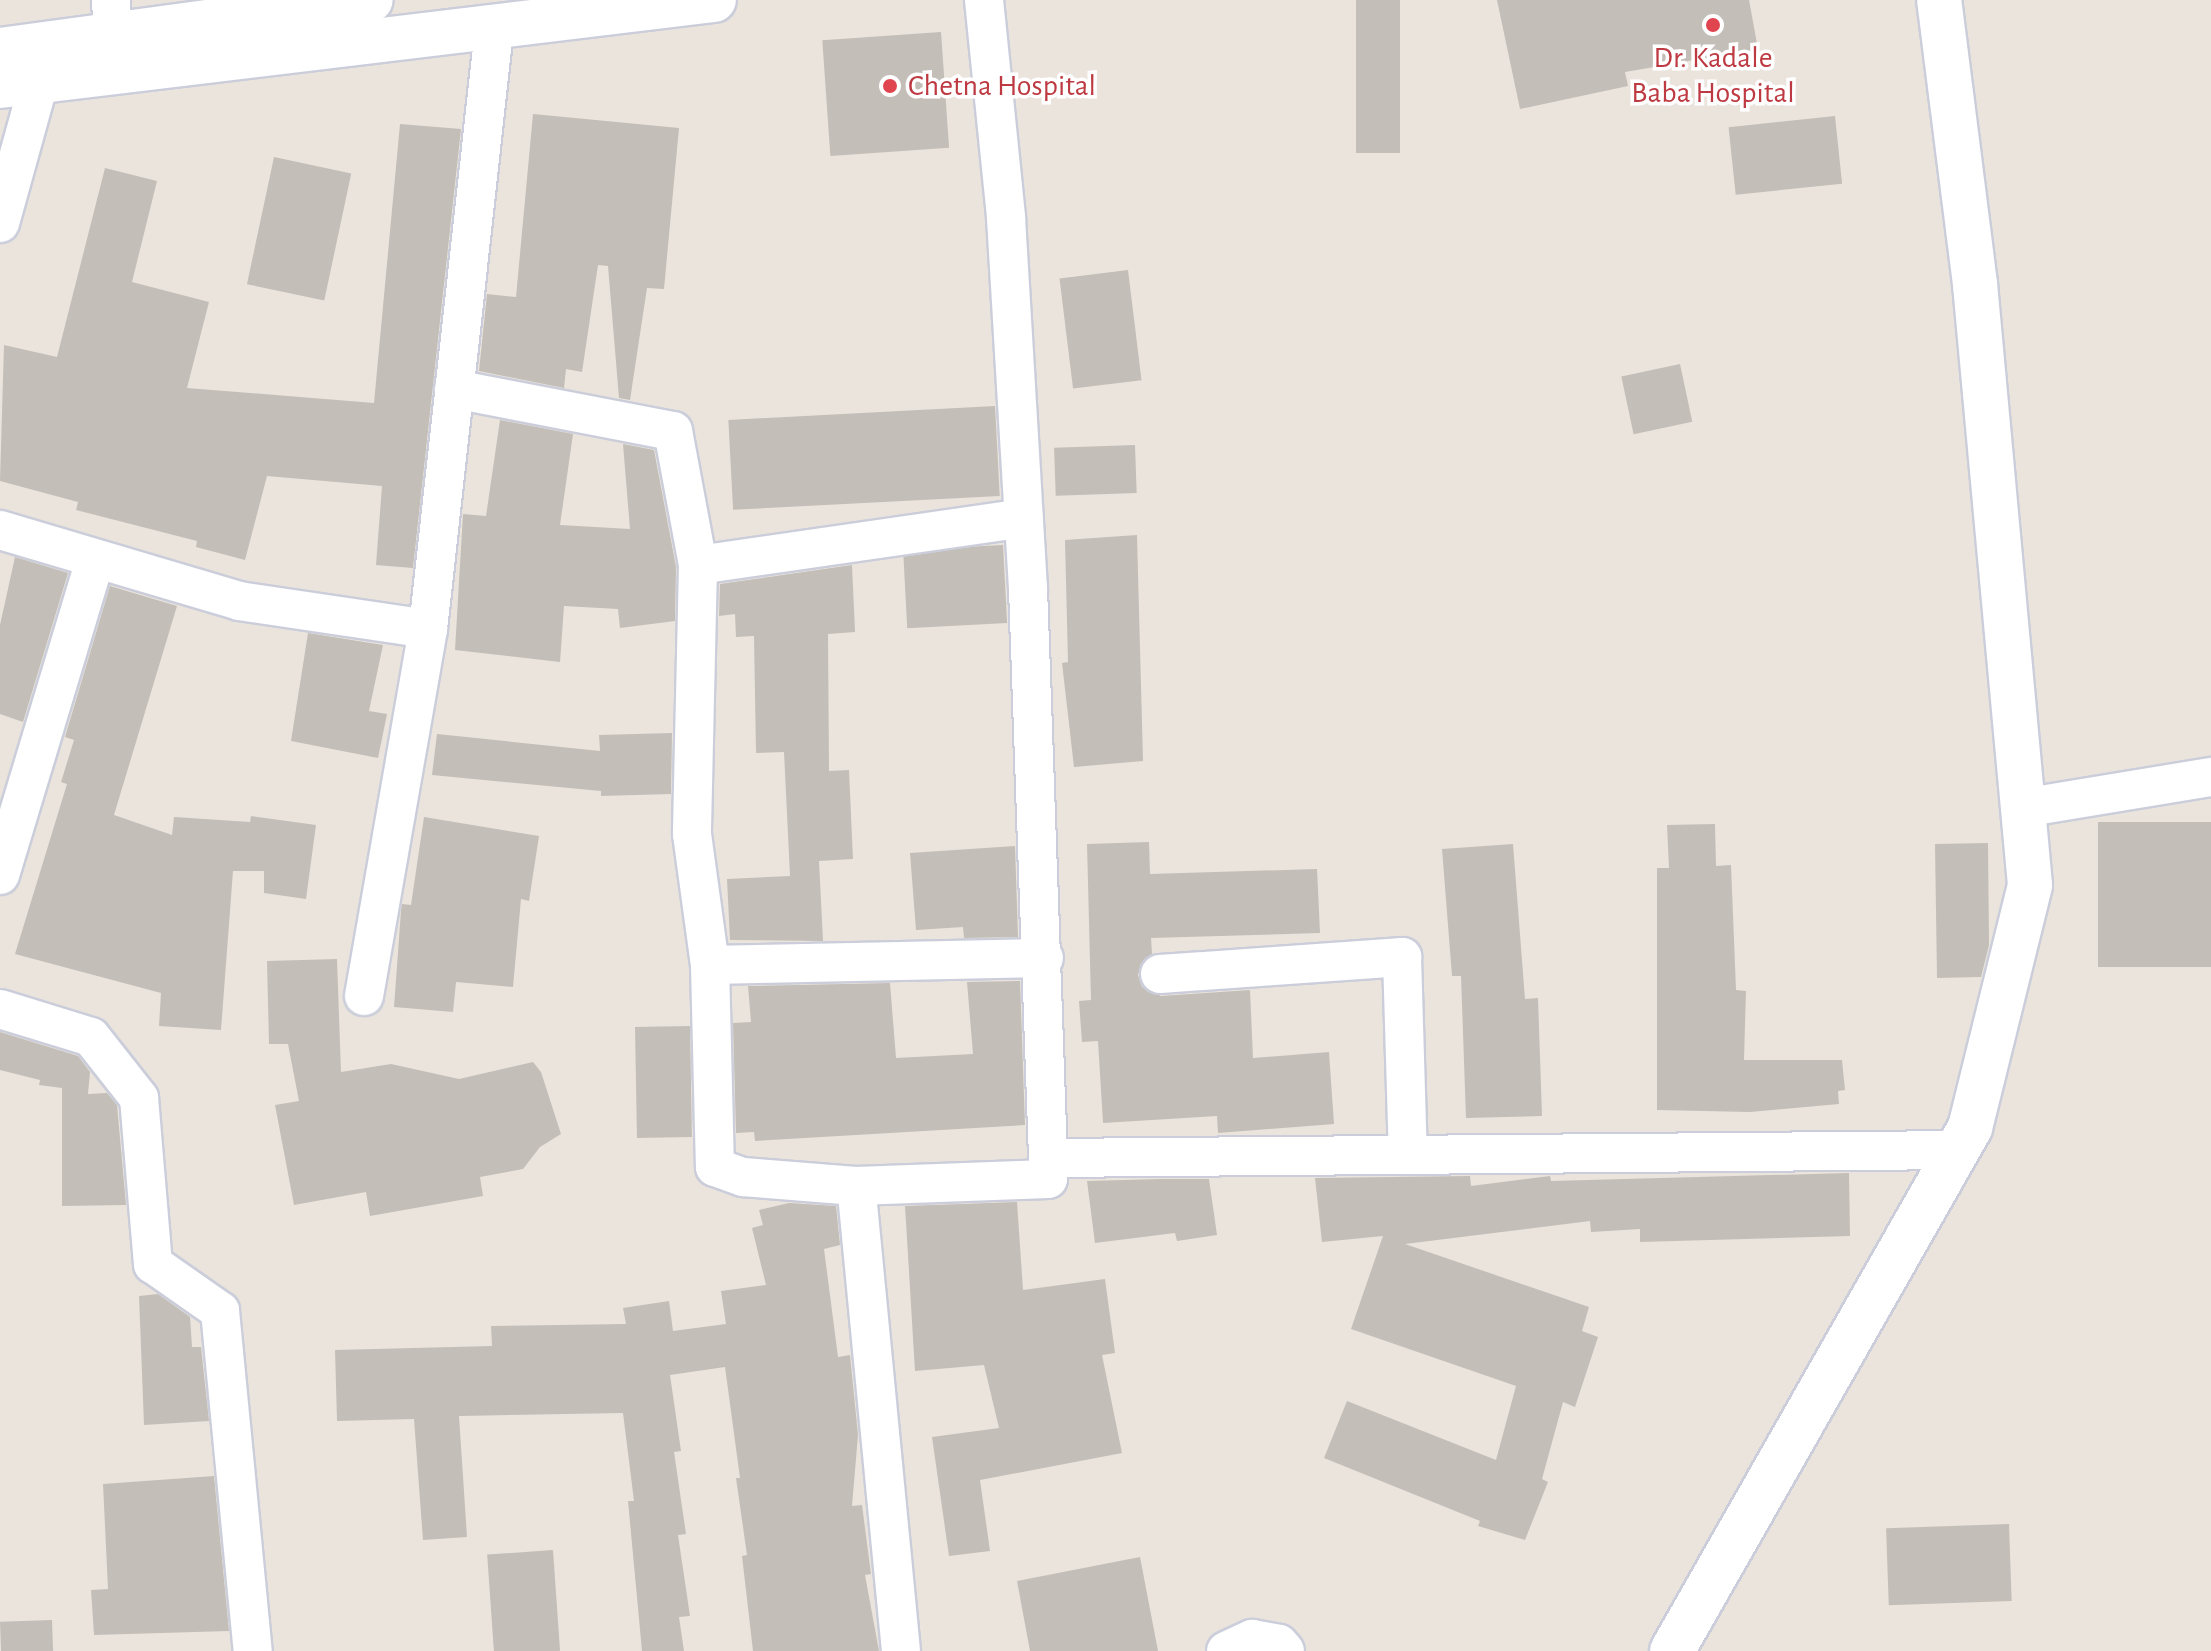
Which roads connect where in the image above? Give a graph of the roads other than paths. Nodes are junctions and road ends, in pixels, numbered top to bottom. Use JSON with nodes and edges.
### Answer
{"nodes":[{"id":1,"x":371,"y":0,"type":"edge"},
{"id":2,"x":714,"y":0,"type":"edge"},
{"id":3,"x":984,"y":0,"type":"edge"},
{"id":4,"x":1939,"y":0,"type":"edge"},
{"id":5,"x":537,"y":12,"type":"edge"},
{"id":6,"x":112,"y":16,"type":"edge"},
{"id":7,"x":494,"y":30,"type":"junction"},
{"id":8,"x":0,"y":50,"type":"edge"},
{"id":9,"x":20,"y":82,"type":"edge"},
{"id":10,"x":0,"y":223,"type":"edge"},
{"id":11,"x":454,"y":389,"type":"junction"},
{"id":12,"x":1024,"y":518,"type":"junction"},
{"id":13,"x":0,"y":530,"type":"edge"},
{"id":14,"x":95,"y":560,"type":"junction"},
{"id":15,"x":698,"y":565,"type":"junction"},
{"id":16,"x":428,"y":629,"type":"junction"},
{"id":17,"x":2211,"y":777,"type":"edge"},
{"id":18,"x":2023,"y":808,"type":"junction"},
{"id":19,"x":0,"y":875,"type":"edge"},
{"id":20,"x":1044,"y":958,"type":"junction"},
{"id":21,"x":710,"y":965,"type":"junction"},
{"id":22,"x":1160,"y":974,"type":"dead end"},
{"id":23,"x":364,"y":996,"type":"dead end"},
{"id":24,"x":0,"y":1009,"type":"edge"},
{"id":25,"x":1958,"y":1150,"type":"junction"},
{"id":26,"x":1408,"y":1155,"type":"junction"},
{"id":27,"x":1048,"y":1158,"type":"junction"},
{"id":28,"x":856,"y":1186,"type":"junction"},
{"id":29,"x":253,"y":1651,"type":"edge"},
{"id":30,"x":901,"y":1651,"type":"edge"},
{"id":31,"x":1226,"y":1651,"type":"edge"},
{"id":32,"x":1285,"y":1651,"type":"edge"},
{"id":33,"x":1672,"y":1651,"type":"edge"}],
"edges":[{"from":1,"to":6,"type":"street"},
{"from":2,"to":5,"type":"street"},
{"from":3,"to":12,"type":"street"},
{"from":4,"to":18,"type":"street"},
{"from":5,"to":7,"type":"street"},
{"from":6,"to":8,"type":"street"},
{"from":7,"to":9,"type":"street"},
{"from":7,"to":11,"type":"street"},
{"from":9,"to":10,"type":"street"},
{"from":11,"to":15,"type":"street"},
{"from":11,"to":16,"type":"street"},
{"from":12,"to":15,"type":"street"},
{"from":12,"to":20,"type":"street"},
{"from":13,"to":14,"type":"street"},
{"from":14,"to":16,"type":"street"},
{"from":14,"to":19,"type":"street"},
{"from":15,"to":21,"type":"street"},
{"from":16,"to":23,"type":"street"},
{"from":17,"to":18,"type":"street"},
{"from":18,"to":25,"type":"street"},
{"from":20,"to":21,"type":"street"},
{"from":20,"to":27,"type":"street"},
{"from":21,"to":28,"type":"street"},
{"from":22,"to":26,"type":"street"},
{"from":24,"to":29,"type":"street"},
{"from":25,"to":26,"type":"street"},
{"from":25,"to":33,"type":"street"},
{"from":26,"to":27,"type":"street"},
{"from":27,"to":28,"type":"street"},
{"from":28,"to":30,"type":"street"},
{"from":31,"to":32,"type":"street"}]}
